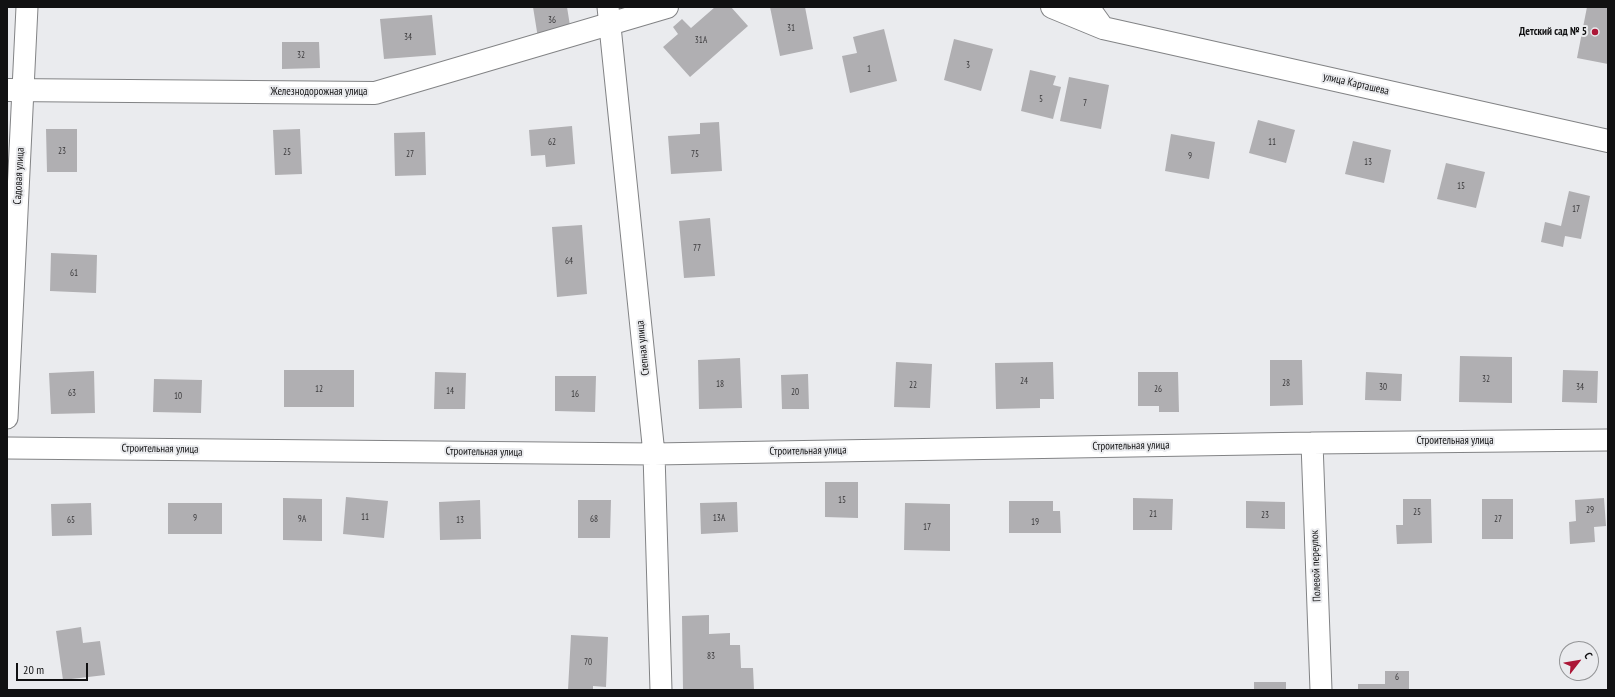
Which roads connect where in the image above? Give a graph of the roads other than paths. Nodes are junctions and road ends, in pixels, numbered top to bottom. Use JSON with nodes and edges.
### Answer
{"nodes":[{"id":1,"x":27,"y":7,"type":"edge"},
{"id":2,"x":667,"y":7,"type":"edge"},
{"id":3,"x":1052,"y":7,"type":"edge"},
{"id":4,"x":1088,"y":7,"type":"edge"},
{"id":5,"x":609,"y":16,"type":"edge"},
{"id":6,"x":1103,"y":28,"type":"junction"},
{"id":7,"x":15,"y":90,"type":"edge"},
{"id":8,"x":1608,"y":141,"type":"edge"},
{"id":9,"x":7,"y":418,"type":"edge"},
{"id":10,"x":1608,"y":440,"type":"edge"},
{"id":11,"x":1312,"y":443,"type":"junction"},
{"id":12,"x":7,"y":448,"type":"edge"},
{"id":13,"x":654,"y":454,"type":"junction"},
{"id":14,"x":660,"y":690,"type":"edge"},
{"id":15,"x":1320,"y":690,"type":"edge"}],
"edges":[{"from":1,"to":7,"type":"street","name":"Садовая улица"},
{"from":2,"to":5,"type":"street","name":"Железнодорожная улица"},
{"from":3,"to":6,"type":"street","name":"улица Карташева"},
{"from":4,"to":6,"type":"street"},
{"from":5,"to":7,"type":"street","name":"Железнодорожная улица"},
{"from":5,"to":13,"type":"street","name":"Степная улица"},
{"from":6,"to":8,"type":"street","name":"улица Карташева"},
{"from":7,"to":9,"type":"street","name":"Садовая улица"},
{"from":10,"to":11,"type":"street","name":"Строительная улица"},
{"from":11,"to":13,"type":"street","name":"Строительная улица"},
{"from":11,"to":15,"type":"street","name":"Полевой переулок"},
{"from":12,"to":13,"type":"street","name":"Строительная улица"},
{"from":13,"to":14,"type":"street","name":"Степная улица"}]}
